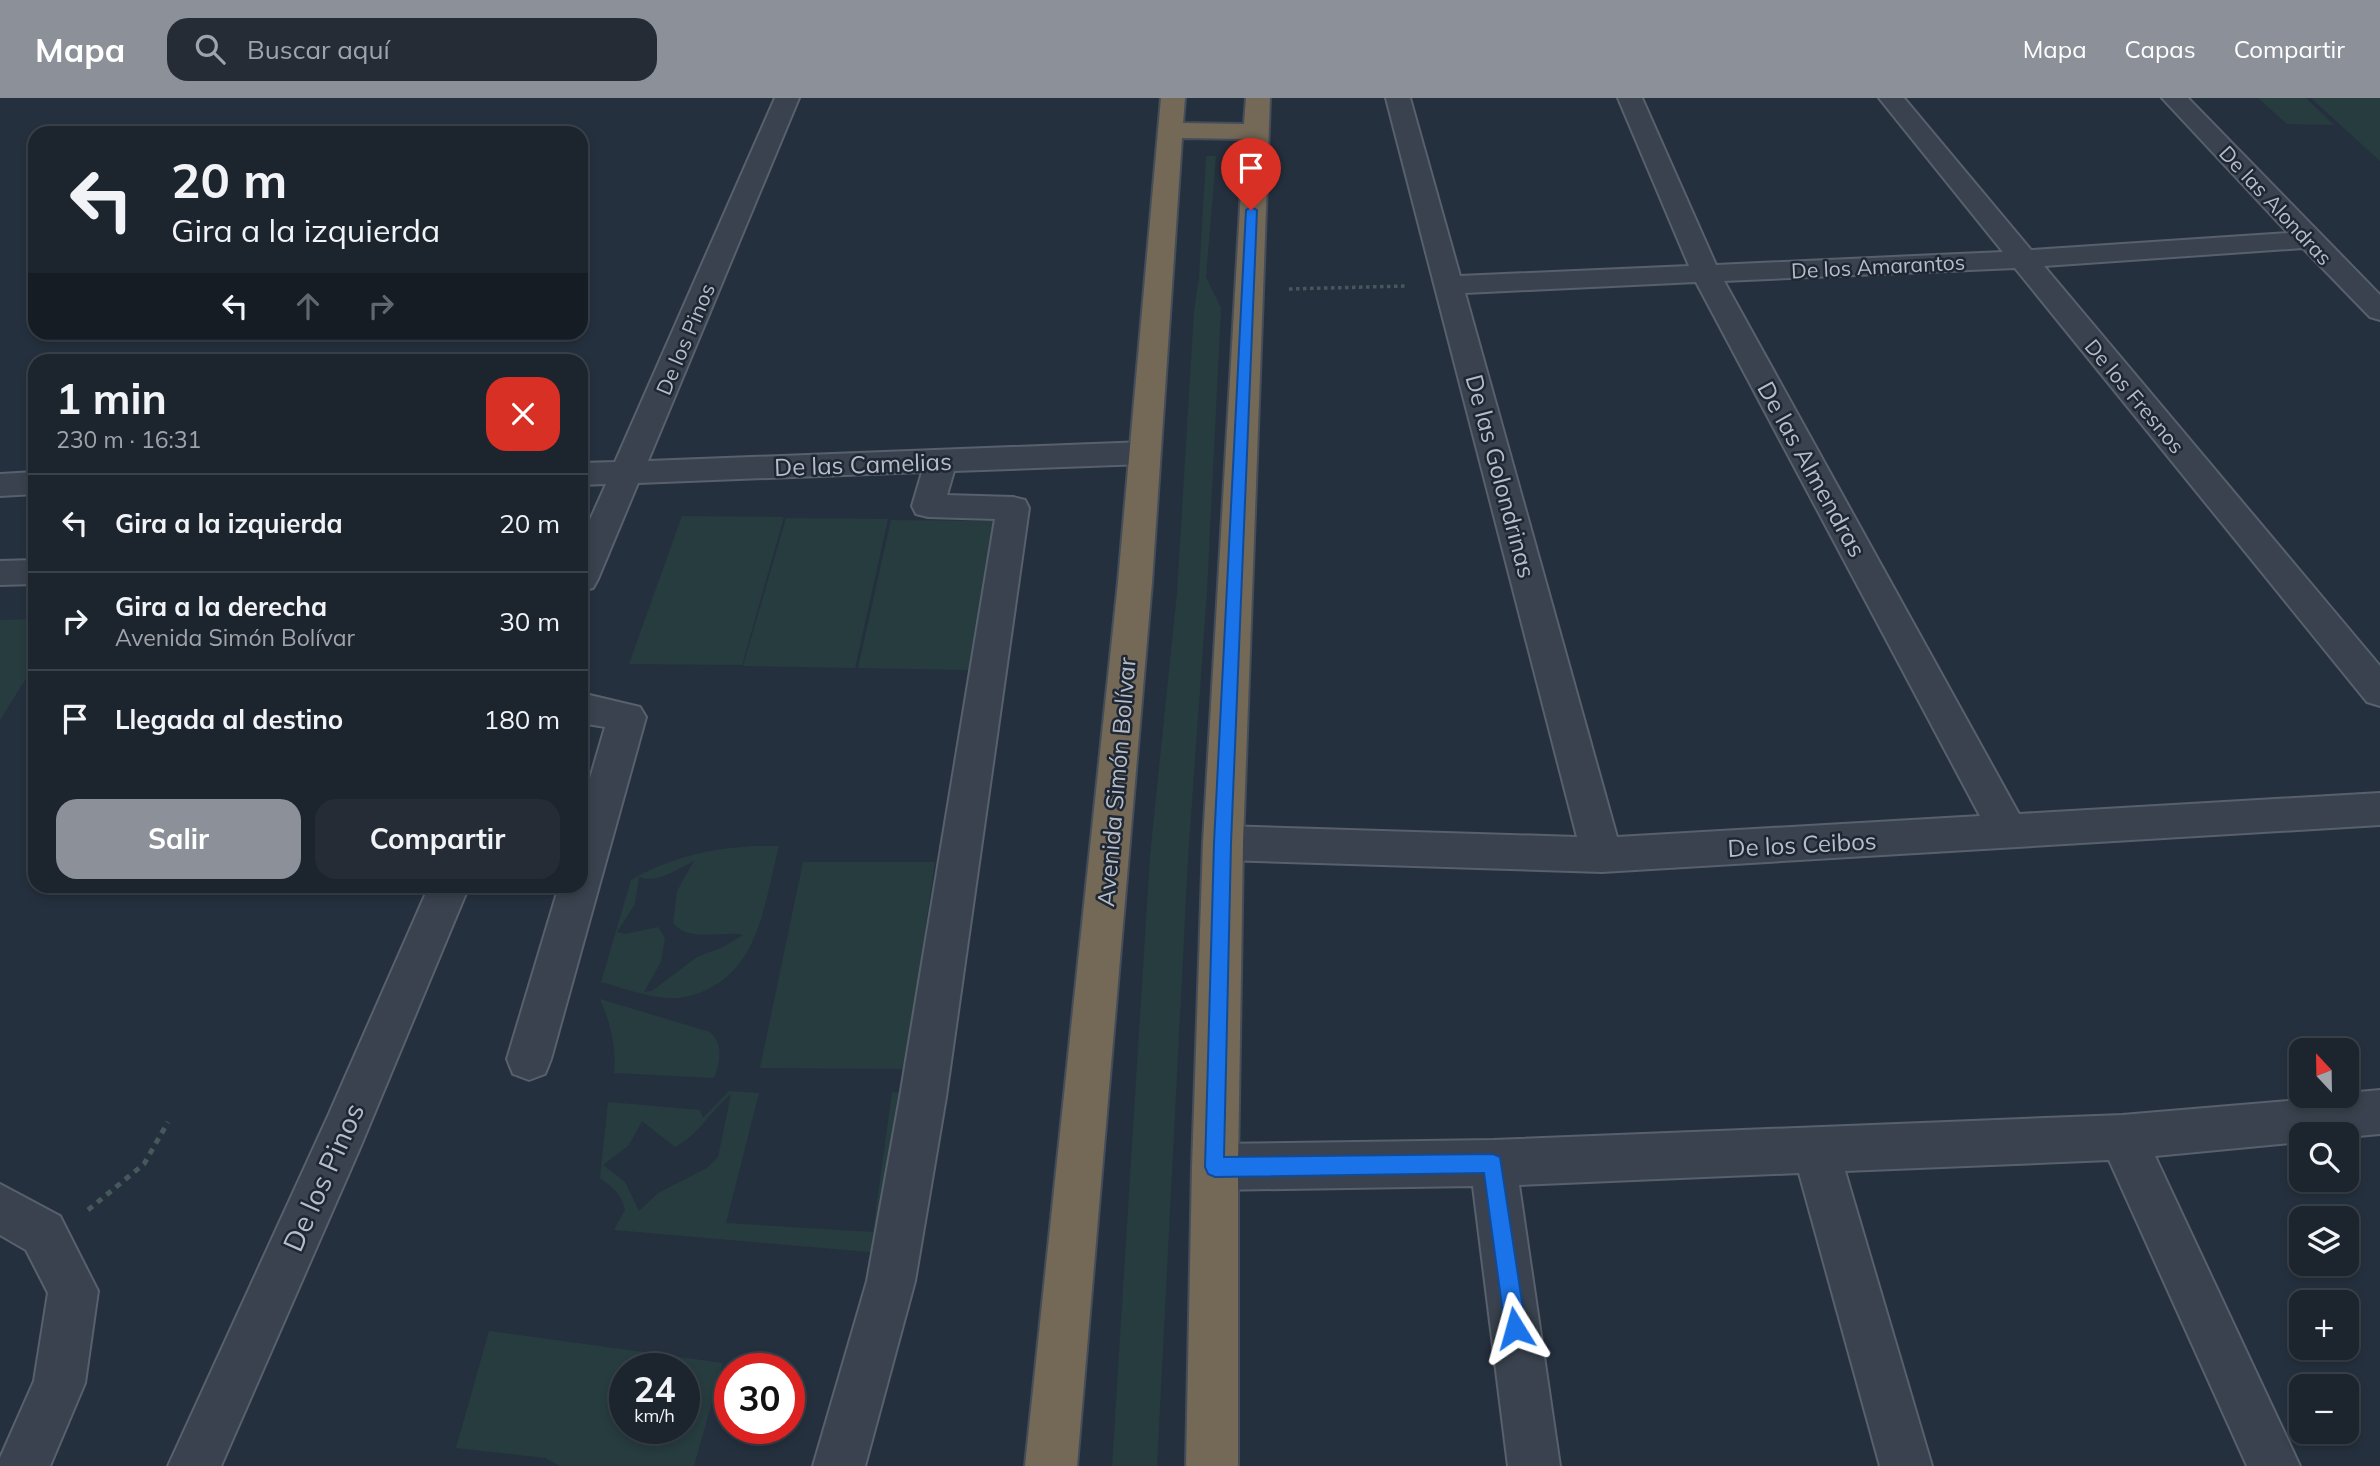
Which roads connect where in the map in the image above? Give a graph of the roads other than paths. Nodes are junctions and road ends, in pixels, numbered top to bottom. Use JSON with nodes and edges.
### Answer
{"nodes":[{"id":1,"x":787,"y":98,"type":"edge"},
{"id":2,"x":1398,"y":98,"type":"edge"},
{"id":3,"x":1630,"y":98,"type":"edge"},
{"id":4,"x":1891,"y":98,"type":"edge"},
{"id":5,"x":2174,"y":98,"type":"edge"},
{"id":6,"x":1171,"y":114,"type":"edge"},
{"id":7,"x":1256,"y":115,"type":"edge"},
{"id":8,"x":2307,"y":240,"type":"junction"},
{"id":9,"x":2021,"y":259,"type":"junction"},
{"id":10,"x":1706,"y":274,"type":"junction"},
{"id":11,"x":1449,"y":285,"type":"junction"},
{"id":12,"x":2380,"y":311,"type":"edge"},
{"id":13,"x":1144,"y":453,"type":"junction"},
{"id":14,"x":941,"y":462,"type":"junction"},
{"id":15,"x":627,"y":472,"type":"junction"},
{"id":16,"x":588,"y":474,"type":"edge"},
{"id":17,"x":28,"y":483,"type":"edge"},
{"id":18,"x":0,"y":485,"type":"edge"},
{"id":19,"x":595,"y":515,"type":"edge"},
{"id":20,"x":588,"y":547,"type":"edge"},
{"id":21,"x":28,"y":572,"type":"edge"},
{"id":22,"x":0,"y":573,"type":"edge"},
{"id":23,"x":2380,"y":692,"type":"edge"},
{"id":24,"x":588,"y":710,"type":"edge"},
{"id":25,"x":2380,"y":809,"type":"edge"},
{"id":26,"x":2010,"y":832,"type":"junction"},
{"id":27,"x":1223,"y":843,"type":"junction"},
{"id":28,"x":588,"y":853,"type":"edge"},
{"id":29,"x":1602,"y":855,"type":"junction"},
{"id":30,"x":446,"y":893,"type":"edge"},
{"id":31,"x":577,"y":893,"type":"edge"},
{"id":32,"x":529,"y":1059,"type":"dead end"},
{"id":33,"x":2380,"y":1112,"type":"edge"},
{"id":34,"x":2122,"y":1137,"type":"junction"},
{"id":35,"x":1816,"y":1150,"type":"junction"},
{"id":36,"x":1493,"y":1163,"type":"junction"},
{"id":37,"x":1215,"y":1167,"type":"junction"},
{"id":38,"x":0,"y":1208,"type":"edge"},
{"id":39,"x":23,"y":1466,"type":"edge"},
{"id":40,"x":194,"y":1466,"type":"edge"},
{"id":41,"x":839,"y":1466,"type":"edge"},
{"id":42,"x":1051,"y":1466,"type":"edge"},
{"id":43,"x":1212,"y":1466,"type":"edge"},
{"id":44,"x":1534,"y":1466,"type":"edge"},
{"id":45,"x":1906,"y":1466,"type":"edge"},
{"id":46,"x":2274,"y":1466,"type":"edge"}],
"edges":[{"from":1,"to":15,"type":"street","name":"De los Pinos"},
{"from":2,"to":11,"type":"street","name":"De las Golondrinas"},
{"from":3,"to":10,"type":"street","name":"De las Almendras"},
{"from":4,"to":9,"type":"street","name":"De los Fresnos"},
{"from":5,"to":8,"type":"street","name":"De las Alondras"},
{"from":6,"to":7,"type":"highway"},
{"from":6,"to":13,"type":"highway","name":"Avenida Simón Bolívar"},
{"from":7,"to":27,"type":"highway"},
{"from":8,"to":9,"type":"street","name":"De los Amarantos"},
{"from":8,"to":12,"type":"street","name":"De las Alondras"},
{"from":9,"to":10,"type":"street","name":"De los Amarantos"},
{"from":9,"to":23,"type":"street","name":"De los Fresnos"},
{"from":10,"to":11,"type":"street","name":"De los Amarantos"},
{"from":10,"to":26,"type":"street","name":"De las Almendras"},
{"from":11,"to":29,"type":"street","name":"De las Golondrinas"},
{"from":13,"to":14,"type":"street","name":"De las Camelias"},
{"from":13,"to":42,"type":"highway","name":"Avenida Simón Bolívar"},
{"from":14,"to":15,"type":"street","name":"De las Camelias"},
{"from":14,"to":41,"type":"street"},
{"from":15,"to":16,"type":"street","name":"De las Camelias"},
{"from":15,"to":19,"type":"street","name":"De los Pinos"},
{"from":17,"to":18,"type":"street"},
{"from":19,"to":20,"type":"street","name":"De los Pinos"},
{"from":21,"to":22,"type":"street"},
{"from":24,"to":28,"type":"street"},
{"from":25,"to":26,"type":"street","name":"De los Ceibos"},
{"from":26,"to":29,"type":"street","name":"De los Ceibos"},
{"from":27,"to":29,"type":"street","name":"De los Ceibos"},
{"from":27,"to":37,"type":"highway"},
{"from":30,"to":40,"type":"street","name":"De los Pinos"},
{"from":31,"to":32,"type":"street"},
{"from":33,"to":34,"type":"street"},
{"from":34,"to":35,"type":"street"},
{"from":34,"to":46,"type":"street"},
{"from":35,"to":36,"type":"street"},
{"from":35,"to":45,"type":"street"},
{"from":36,"to":37,"type":"street"},
{"from":36,"to":44,"type":"street"},
{"from":37,"to":43,"type":"highway"},
{"from":38,"to":39,"type":"street"}]}
